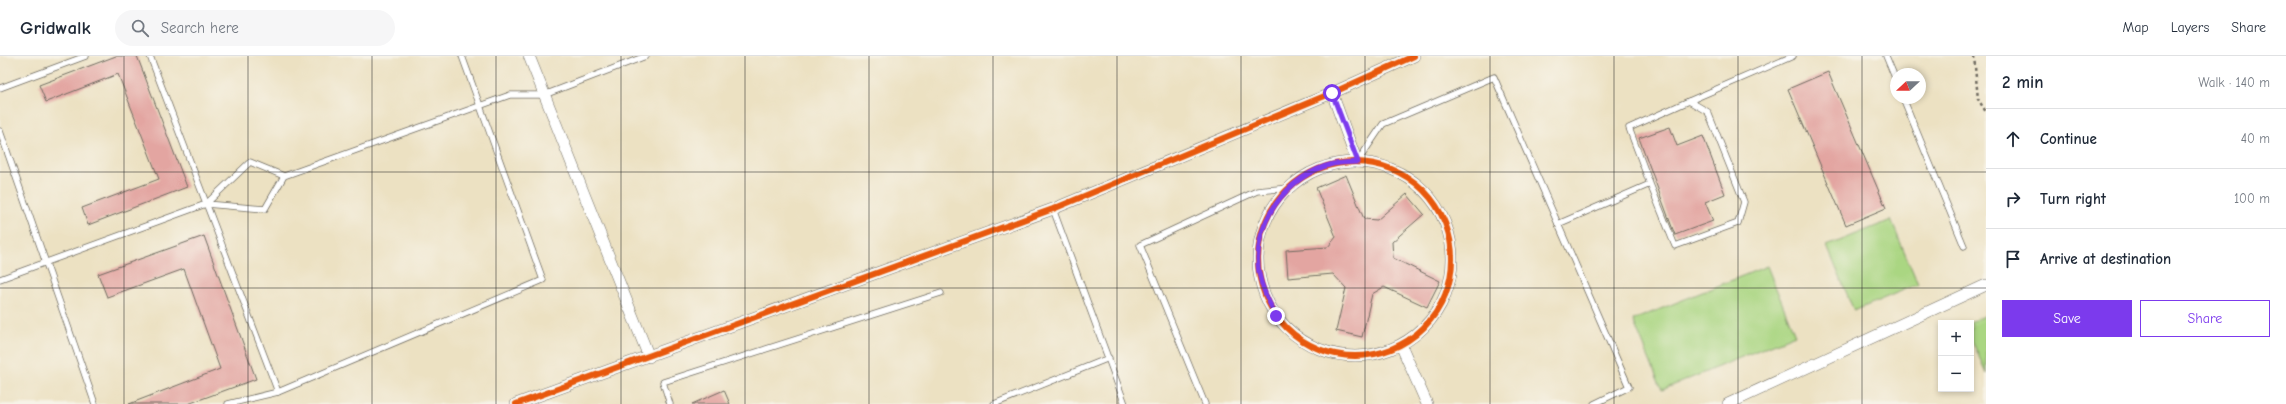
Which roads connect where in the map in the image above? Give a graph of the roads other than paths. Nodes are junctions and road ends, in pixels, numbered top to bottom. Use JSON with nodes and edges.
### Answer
{"nodes":[{"id":1,"x":86,"y":56,"type":"edge"},
{"id":2,"x":150,"y":56,"type":"edge"},
{"id":3,"x":462,"y":56,"type":"edge"},
{"id":4,"x":529,"y":56,"type":"edge"},
{"id":5,"x":646,"y":56,"type":"edge"},
{"id":6,"x":1414,"y":56,"type":"edge"},
{"id":7,"x":1793,"y":56,"type":"edge"},
{"id":8,"x":1886,"y":56,"type":"edge"},
{"id":9,"x":1891,"y":68,"type":"edge"},
{"id":10,"x":0,"y":88,"type":"edge"},
{"id":11,"x":1332,"y":93,"type":"junction"},
{"id":12,"x":544,"y":95,"type":"junction"},
{"id":13,"x":1689,"y":101,"type":"junction"},
{"id":14,"x":1905,"y":104,"type":"edge"},
{"id":15,"x":480,"y":106,"type":"junction"},
{"id":16,"x":0,"y":131,"type":"edge"},
{"id":17,"x":1358,"y":162,"type":"junction"},
{"id":18,"x":284,"y":176,"type":"junction"},
{"id":19,"x":1650,"y":184,"type":"junction"},
{"id":20,"x":1289,"y":188,"type":"junction"},
{"id":21,"x":206,"y":204,"type":"junction"},
{"id":22,"x":1054,"y":209,"type":"junction"},
{"id":23,"x":1558,"y":224,"type":"junction"},
{"id":24,"x":1964,"y":246,"type":"dead end"},
{"id":25,"x":46,"y":262,"type":"junction"},
{"id":26,"x":0,"y":279,"type":"edge"},
{"id":27,"x":1986,"y":285,"type":"edge"},
{"id":28,"x":941,"y":293,"type":"dead end"},
{"id":29,"x":1401,"y":345,"type":"junction"},
{"id":30,"x":649,"y":357,"type":"junction"},
{"id":31,"x":1109,"y":358,"type":"junction"},
{"id":32,"x":278,"y":392,"type":"junction"},
{"id":33,"x":95,"y":404,"type":"edge"},
{"id":34,"x":228,"y":404,"type":"edge"},
{"id":35,"x":516,"y":404,"type":"edge"},
{"id":36,"x":670,"y":404,"type":"edge"},
{"id":37,"x":994,"y":404,"type":"edge"},
{"id":38,"x":1125,"y":404,"type":"edge"},
{"id":39,"x":1205,"y":404,"type":"edge"},
{"id":40,"x":1427,"y":404,"type":"edge"},
{"id":41,"x":1594,"y":404,"type":"edge"},
{"id":42,"x":1728,"y":404,"type":"edge"}],
"edges":[{"from":1,"to":10,"type":"lane"},
{"from":2,"to":21,"type":"lane"},
{"from":3,"to":15,"type":"lane"},
{"from":4,"to":12,"type":"street"},
{"from":5,"to":12,"type":"lane"},
{"from":6,"to":11,"type":"street"},
{"from":7,"to":13,"type":"lane"},
{"from":8,"to":9,"type":"lane"},
{"from":11,"to":17,"type":"street"},
{"from":11,"to":22,"type":"street"},
{"from":12,"to":15,"type":"lane"},
{"from":12,"to":30,"type":"street"},
{"from":13,"to":19,"type":"lane"},
{"from":13,"to":19,"type":"lane"},
{"from":14,"to":24,"type":"lane"},
{"from":15,"to":18,"type":"lane"},
{"from":15,"to":32,"type":"lane"},
{"from":16,"to":25,"type":"lane"},
{"from":17,"to":20,"type":"street"},
{"from":17,"to":23,"type":"lane"},
{"from":17,"to":29,"type":"street"},
{"from":18,"to":21,"type":"lane"},
{"from":18,"to":21,"type":"lane"},
{"from":19,"to":23,"type":"lane"},
{"from":20,"to":29,"type":"street"},
{"from":20,"to":39,"type":"lane"},
{"from":21,"to":25,"type":"lane"},
{"from":21,"to":32,"type":"lane"},
{"from":22,"to":30,"type":"street"},
{"from":22,"to":31,"type":"lane"},
{"from":23,"to":41,"type":"lane"},
{"from":25,"to":26,"type":"lane"},
{"from":25,"to":33,"type":"lane"},
{"from":27,"to":42,"type":"street"},
{"from":28,"to":36,"type":"lane"},
{"from":29,"to":40,"type":"street"},
{"from":30,"to":35,"type":"street"},
{"from":31,"to":37,"type":"lane"},
{"from":31,"to":38,"type":"lane"},
{"from":32,"to":34,"type":"lane"}]}
